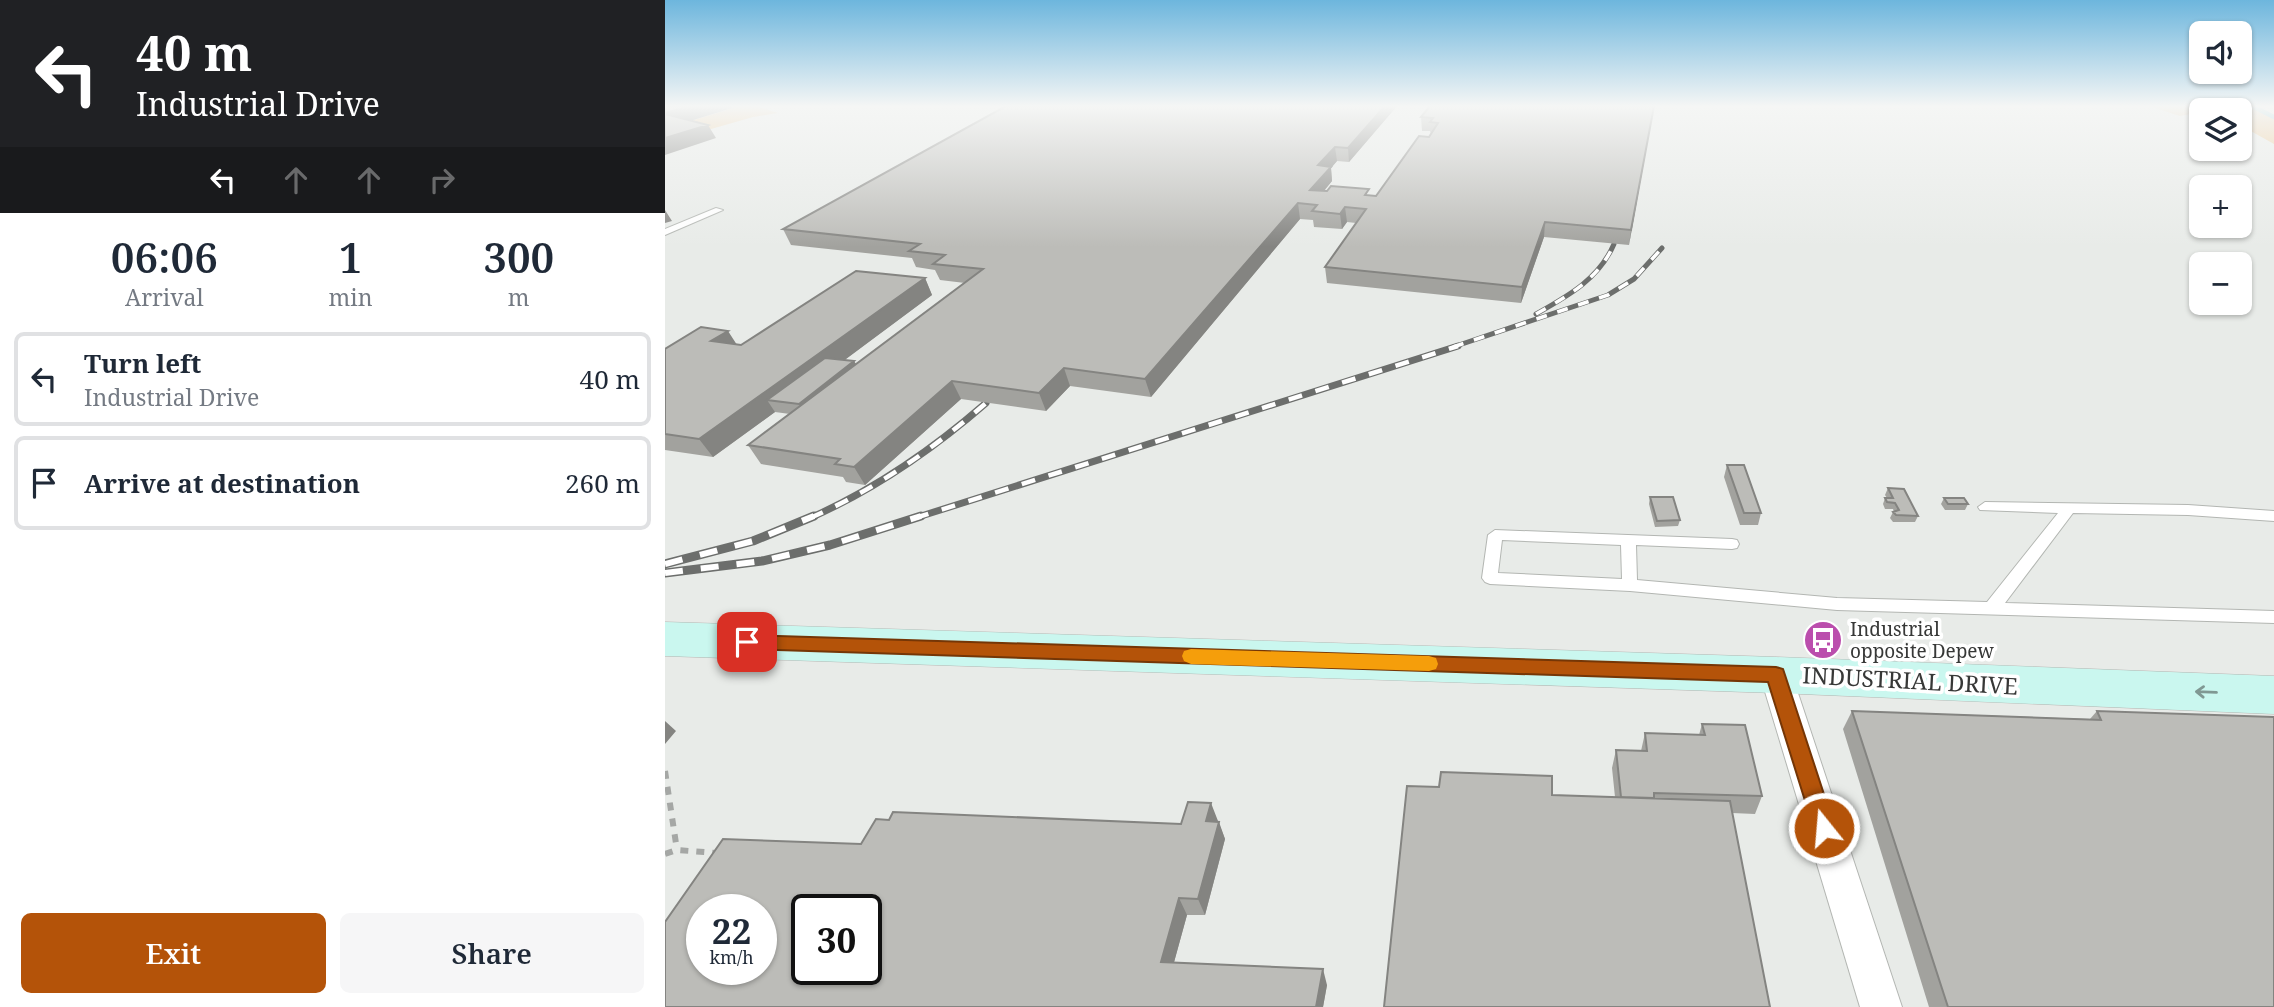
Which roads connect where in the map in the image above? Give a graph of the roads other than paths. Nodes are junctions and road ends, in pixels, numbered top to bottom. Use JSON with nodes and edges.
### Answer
{"nodes":[{"id":1,"x":719,"y":211,"type":"dead end"},
{"id":2,"x":665,"y":232,"type":"edge"},
{"id":3,"x":1985,"y":507,"type":"dead end"},
{"id":4,"x":2069,"y":508,"type":"junction"},
{"id":5,"x":2274,"y":516,"type":"edge"},
{"id":6,"x":1628,"y":540,"type":"junction"},
{"id":7,"x":1732,"y":544,"type":"dead end"},
{"id":8,"x":1630,"y":585,"type":"junction"},
{"id":9,"x":1993,"y":608,"type":"junction"},
{"id":10,"x":2274,"y":617,"type":"edge"},
{"id":11,"x":665,"y":639,"type":"edge"},
{"id":12,"x":1776,"y":675,"type":"junction"},
{"id":13,"x":2274,"y":695,"type":"edge"},
{"id":14,"x":1881,"y":1007,"type":"edge"}],
"edges":[{"from":1,"to":2,"type":"lane"},
{"from":3,"to":4,"type":"lane"},
{"from":4,"to":5,"type":"lane"},
{"from":4,"to":9,"type":"lane"},
{"from":6,"to":7,"type":"lane"},
{"from":6,"to":8,"type":"lane"},
{"from":6,"to":8,"type":"lane"},
{"from":8,"to":9,"type":"lane"},
{"from":9,"to":10,"type":"lane"},
{"from":11,"to":12,"type":"main road","name":"INDUSTRIAL DRIVE"},
{"from":13,"to":12,"type":"main road","name":"INDUSTRIAL DRIVE","one_way":true},
{"from":12,"to":14,"type":"street"}]}
